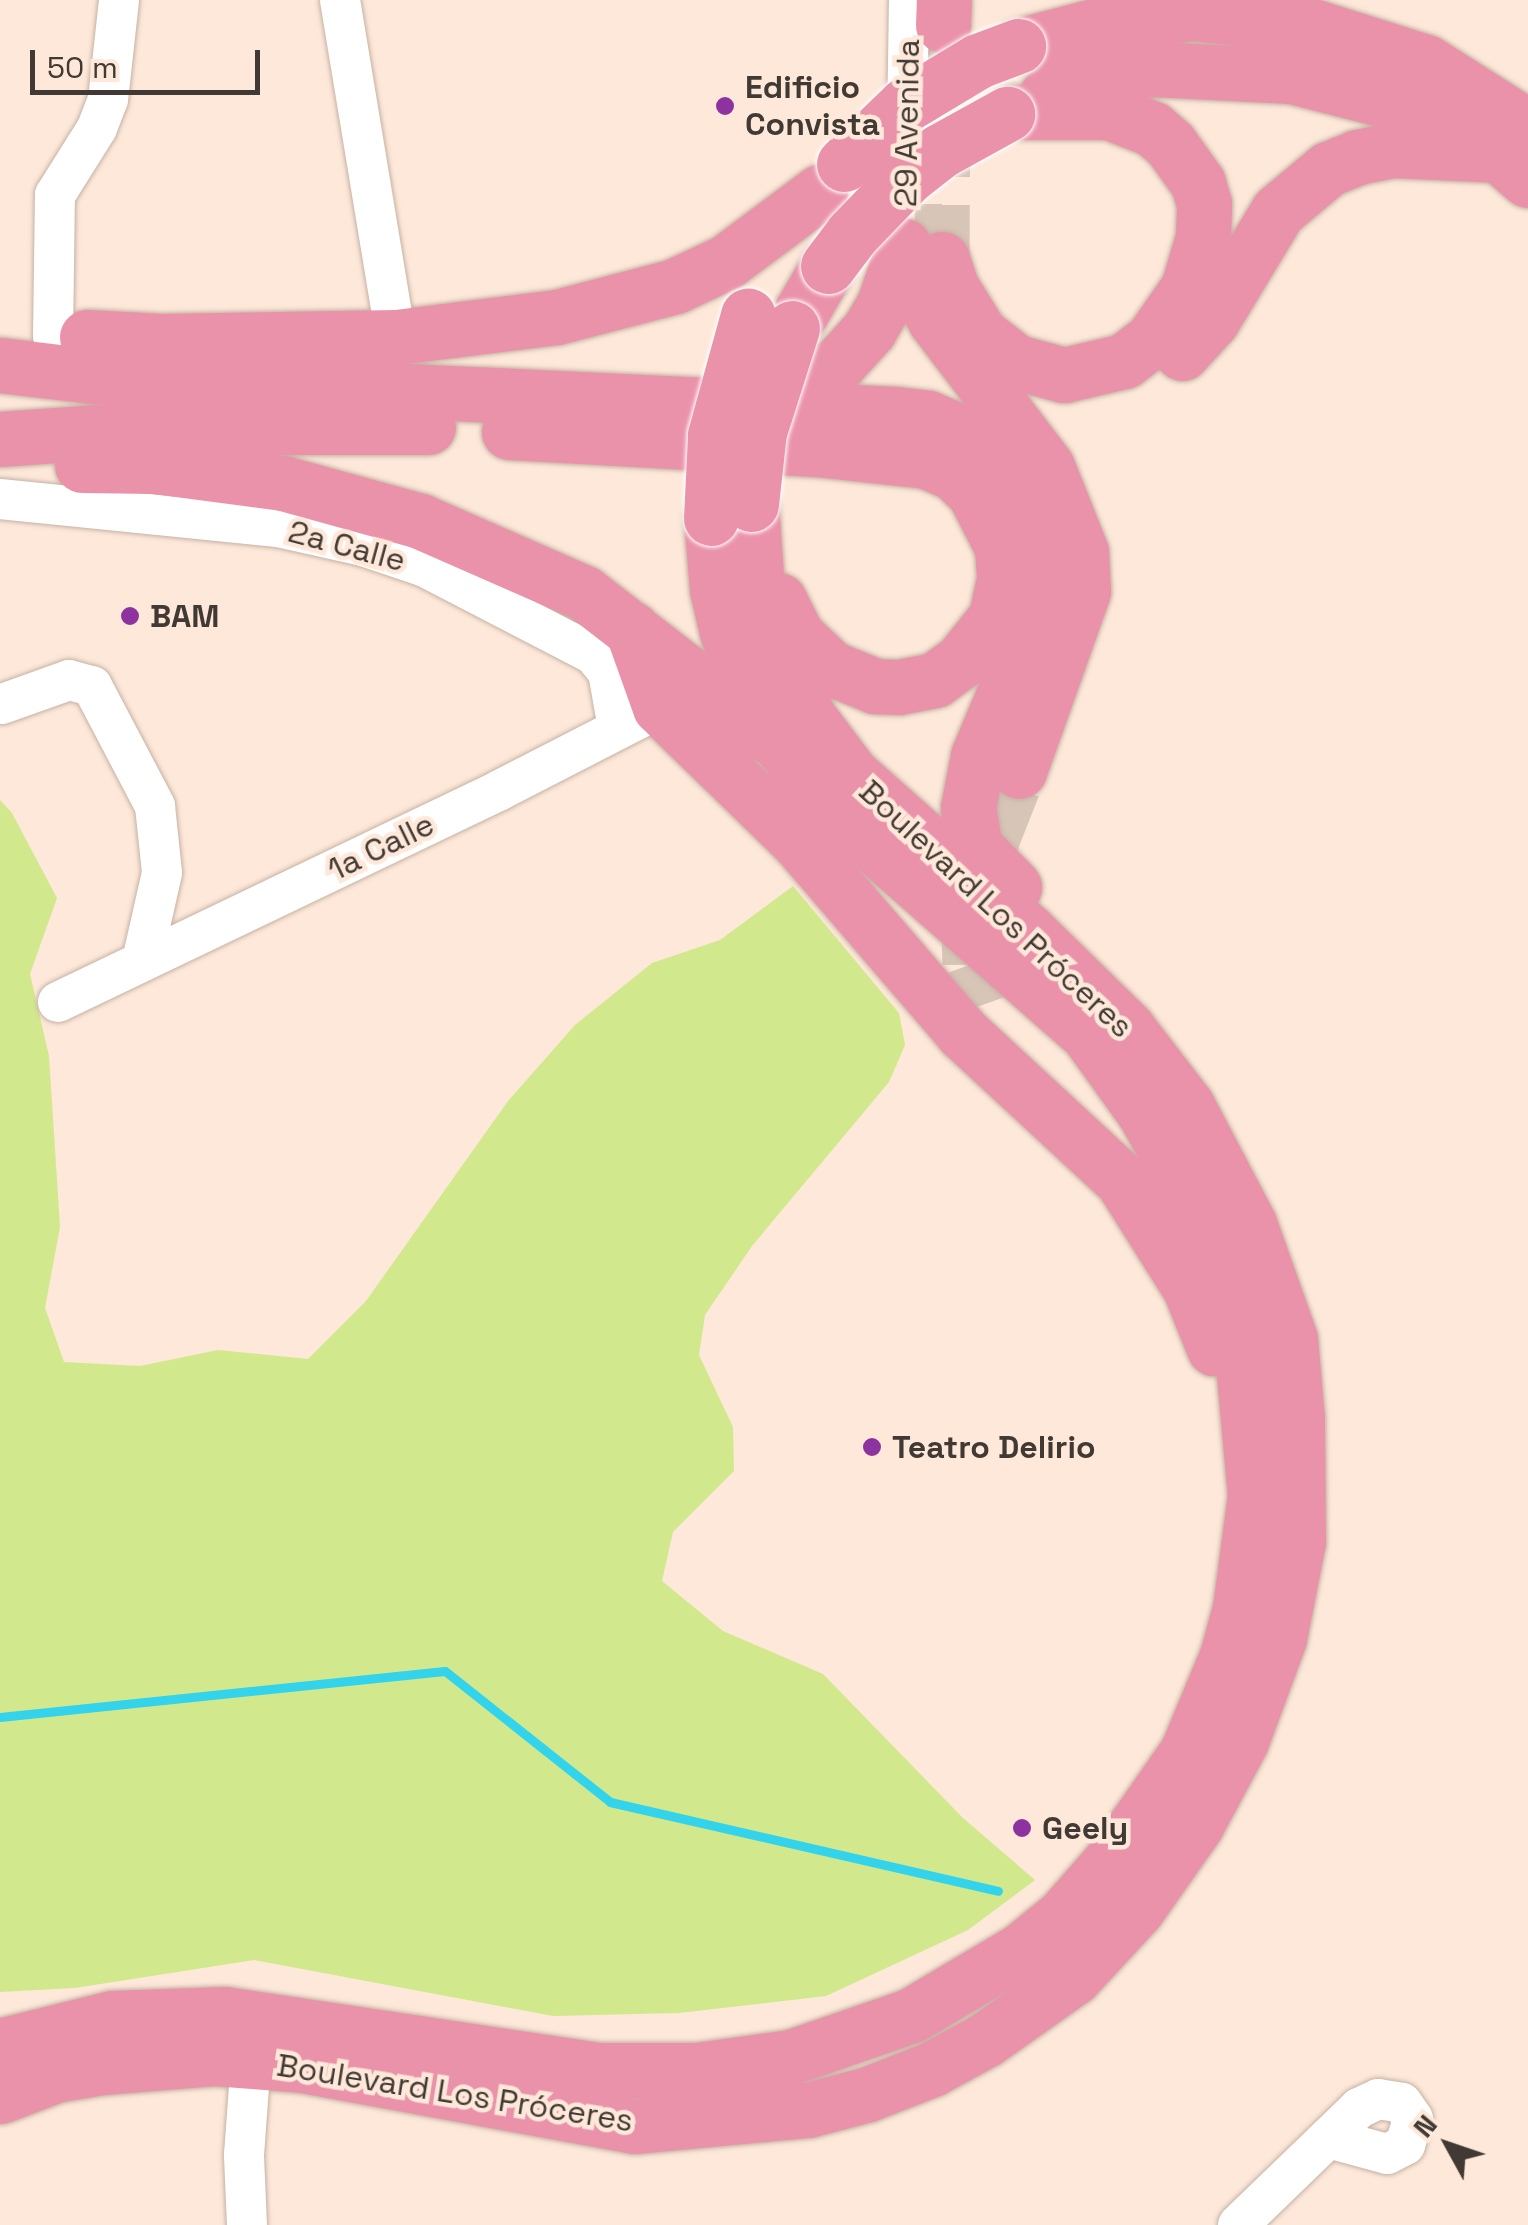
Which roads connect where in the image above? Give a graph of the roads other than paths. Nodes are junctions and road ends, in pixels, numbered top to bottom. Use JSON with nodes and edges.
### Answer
{"nodes":[{"id":1,"x":119,"y":0,"type":"edge"},
{"id":2,"x":340,"y":0,"type":"edge"},
{"id":3,"x":1047,"y":0,"type":"edge"},
{"id":4,"x":932,"y":8,"type":"edge"},
{"id":5,"x":1098,"y":25,"type":"junction"},
{"id":6,"x":1009,"y":113,"type":"junction"},
{"id":7,"x":1518,"y":154,"type":"edge"},
{"id":8,"x":825,"y":186,"type":"junction"},
{"id":9,"x":923,"y":252,"type":"junction"},
{"id":10,"x":770,"y":321,"type":"junction"},
{"id":11,"x":53,"y":336,"type":"junction"},
{"id":12,"x":396,"y":337,"type":"junction"},
{"id":13,"x":967,"y":359,"type":"junction"},
{"id":14,"x":0,"y":363,"type":"edge"},
{"id":15,"x":522,"y":396,"type":"junction"},
{"id":16,"x":0,"y":439,"type":"edge"},
{"id":17,"x":0,"y":458,"type":"edge"},
{"id":18,"x":0,"y":499,"type":"edge"},
{"id":19,"x":738,"y":523,"type":"junction"},
{"id":20,"x":2,"y":704,"type":"edge"},
{"id":21,"x":660,"y":707,"type":"junction"},
{"id":22,"x":780,"y":744,"type":"junction"},
{"id":23,"x":1019,"y":771,"type":"tunnel mouth"},
{"id":24,"x":142,"y":961,"type":"junction"},
{"id":25,"x":58,"y":1002,"type":"dead end"},
{"id":26,"x":984,"y":1004,"type":"tunnel mouth"},
{"id":27,"x":1127,"y":1028,"type":"junction"},
{"id":28,"x":1205,"y":1221,"type":"junction"},
{"id":29,"x":1254,"y":1449,"type":"junction"},
{"id":30,"x":5,"y":2042,"type":"edge"},
{"id":31,"x":251,"y":2060,"type":"junction"},
{"id":32,"x":0,"y":2096,"type":"edge"},
{"id":33,"x":1328,"y":2138,"type":"dead end"},
{"id":34,"x":247,"y":2225,"type":"edge"},
{"id":35,"x":1238,"y":2225,"type":"edge"}],
"edges":[{"from":1,"to":11,"type":"street"},
{"from":2,"to":12,"type":"street"},
{"from":3,"to":5,"type":"highway"},
{"from":4,"to":9,"type":"street","name":"29 Avenida"},
{"from":5,"to":7,"type":"highway"},
{"from":5,"to":8,"type":"highway","bridge":true},
{"from":6,"to":7,"type":"highway"},
{"from":6,"to":9,"type":"highway"},
{"from":6,"to":10,"type":"highway","bridge":true},
{"from":7,"to":13,"type":"highway"},
{"from":8,"to":10,"type":"highway"},
{"from":8,"to":12,"type":"highway"},
{"from":9,"to":13,"type":"highway"},
{"from":9,"to":15,"type":"highway"},
{"from":10,"to":19,"type":"highway","bridge":true},
{"from":11,"to":12,"type":"highway"},
{"from":11,"to":14,"type":"highway"},
{"from":13,"to":23,"type":"highway"},
{"from":14,"to":15,"type":"highway"},
{"from":15,"to":27,"type":"highway"},
{"from":16,"to":19,"type":"highway"},
{"from":17,"to":21,"type":"highway"},
{"from":18,"to":21,"type":"street","name":"2a Calle"},
{"from":19,"to":22,"type":"highway","name":"Boulevard Los Próceres"},
{"from":19,"to":27,"type":"highway","name":"Boulevard Los Próceres"},
{"from":20,"to":24,"type":"street"},
{"from":21,"to":22,"type":"highway"},
{"from":21,"to":24,"type":"street","name":"1a Calle"},
{"from":21,"to":29,"type":"highway"},
{"from":22,"to":28,"type":"highway","name":"Boulevard Los Próceres"},
{"from":24,"to":25,"type":"street","name":"1a Calle"},
{"from":26,"to":28,"type":"highway"},
{"from":27,"to":31,"type":"highway","name":"Boulevard Los Próceres"},
{"from":28,"to":29,"type":"highway","name":"Boulevard Los Próceres"},
{"from":29,"to":30,"type":"highway","name":"Boulevard Los Próceres"},
{"from":31,"to":32,"type":"highway","name":"Boulevard Los Próceres"},
{"from":31,"to":34,"type":"street"},
{"from":33,"to":35,"type":"street"}]}
